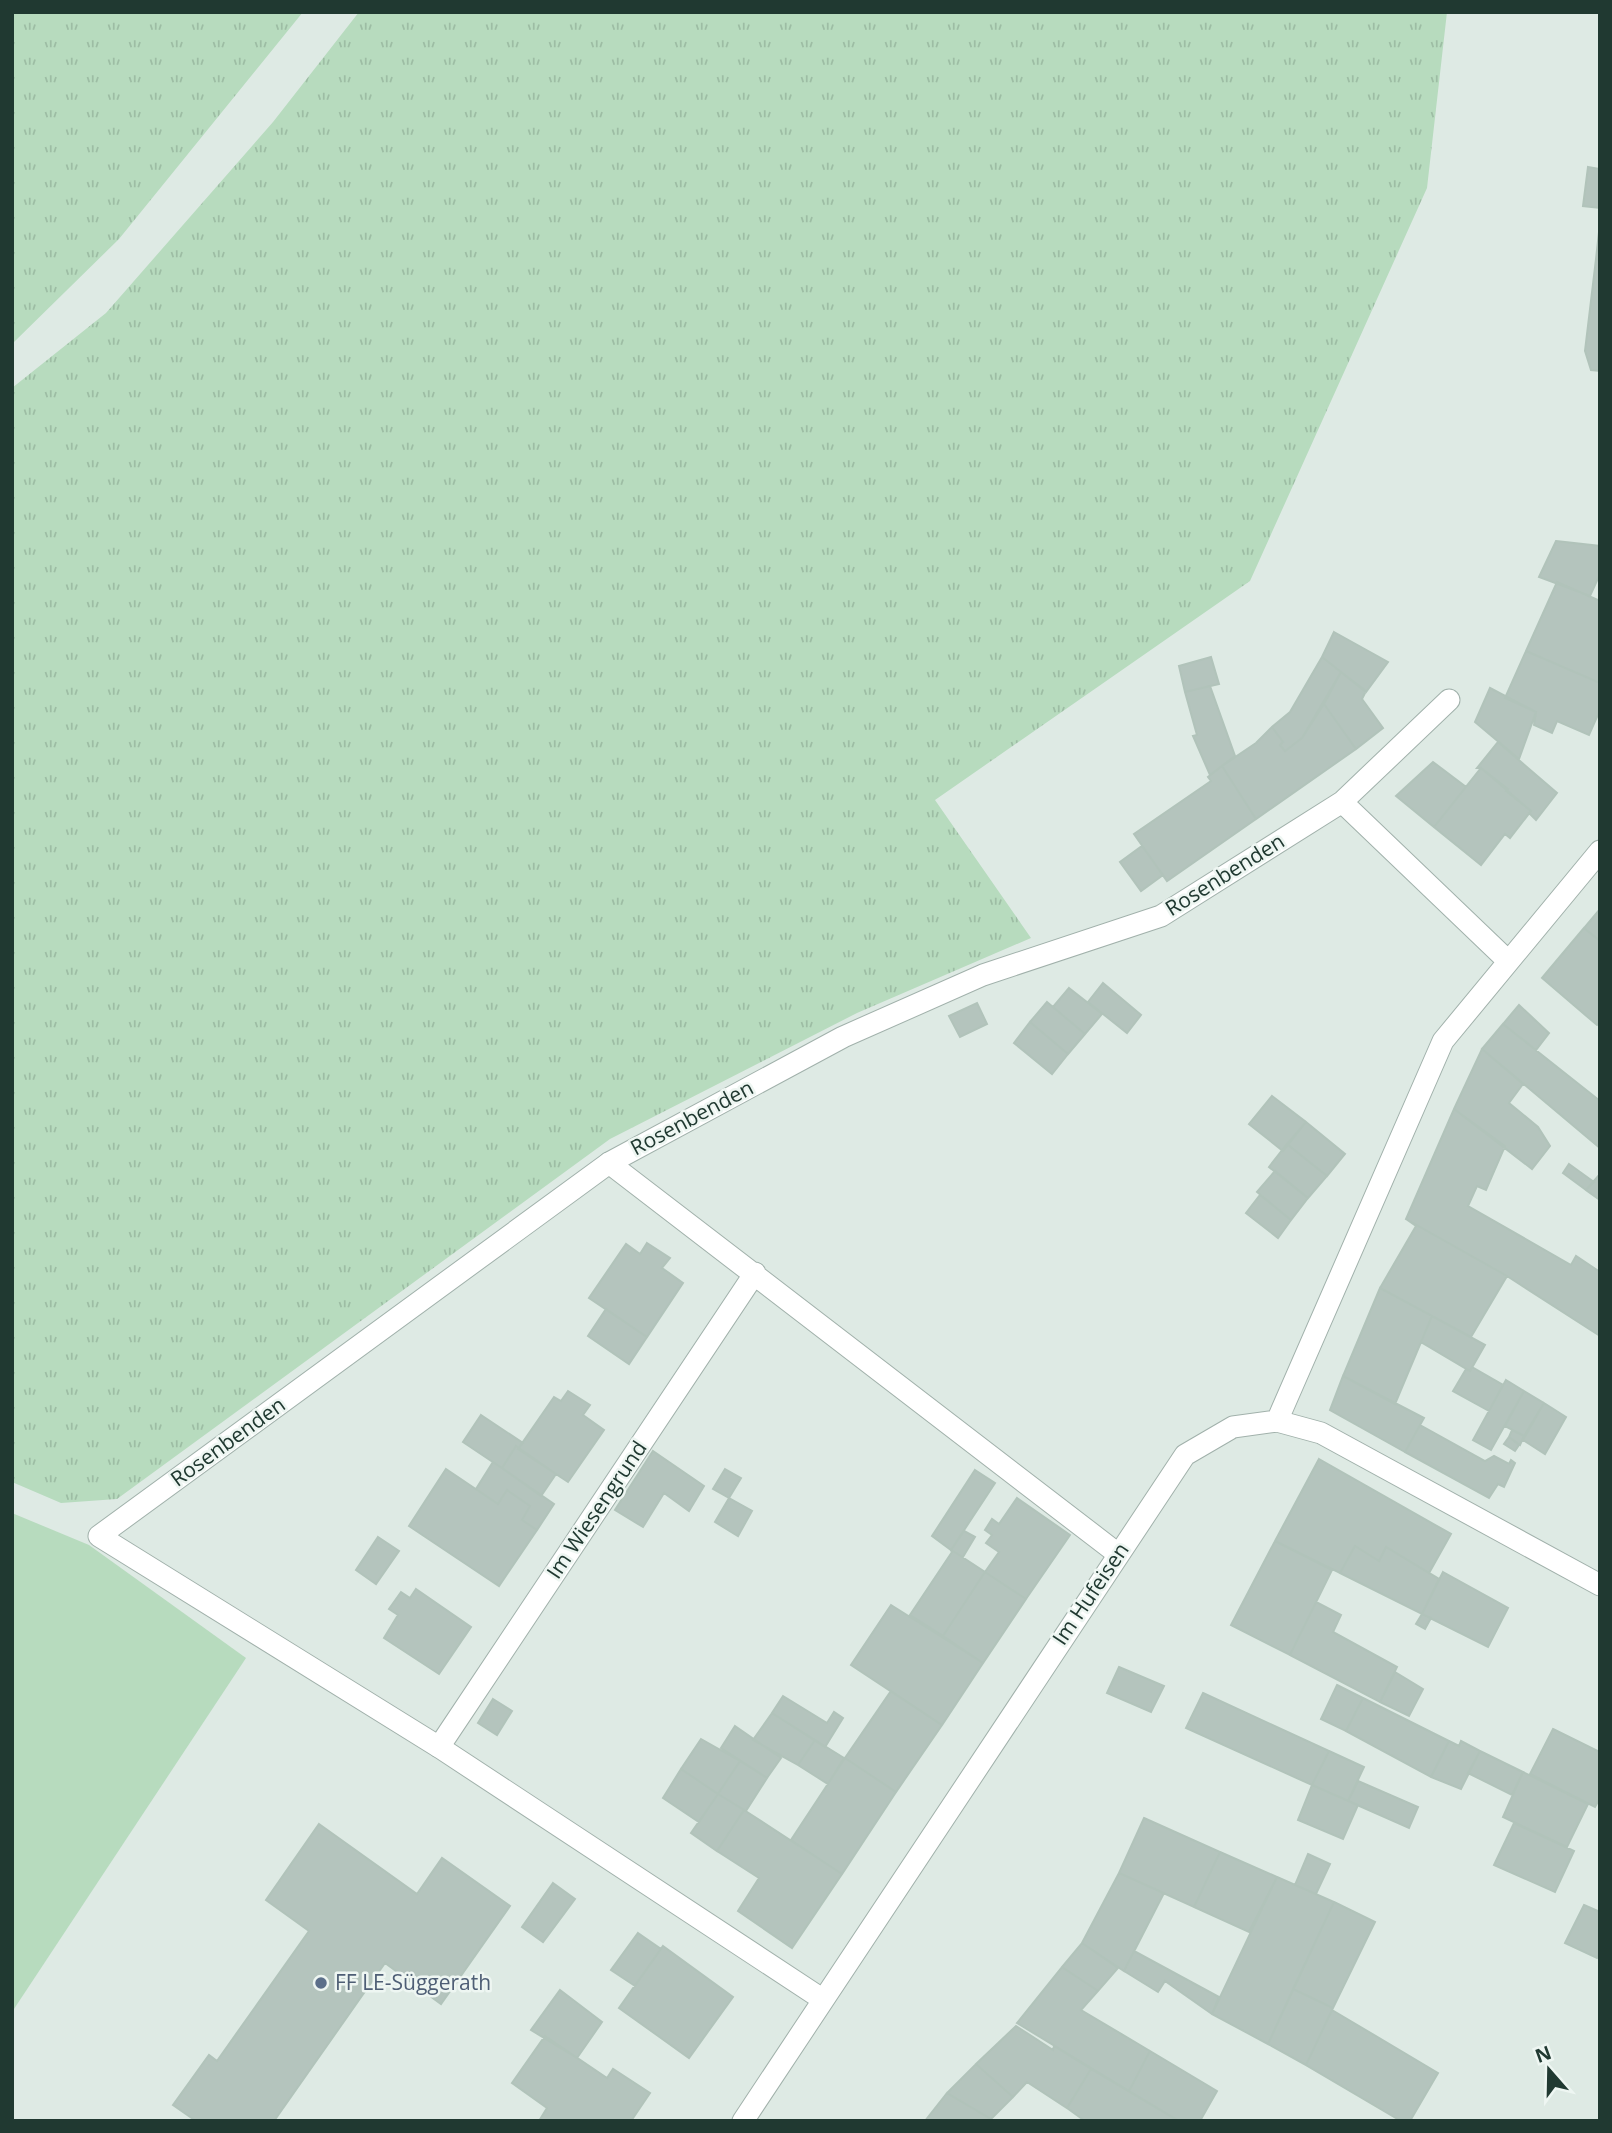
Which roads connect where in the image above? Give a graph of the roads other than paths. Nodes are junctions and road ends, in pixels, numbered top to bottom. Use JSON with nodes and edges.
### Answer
{"nodes":[{"id":1,"x":1449,"y":701,"type":"dead end"},
{"id":2,"x":1342,"y":802,"type":"junction"},
{"id":3,"x":1600,"y":851,"type":"edge"},
{"id":4,"x":1508,"y":961,"type":"junction"},
{"id":5,"x":609,"y":1163,"type":"junction"},
{"id":6,"x":755,"y":1273,"type":"junction"},
{"id":7,"x":1277,"y":1421,"type":"junction"},
{"id":8,"x":1118,"y":1554,"type":"junction"},
{"id":9,"x":1600,"y":1585,"type":"edge"},
{"id":10,"x":439,"y":1747,"type":"junction"},
{"id":11,"x":822,"y":1998,"type":"junction"},
{"id":12,"x":743,"y":2121,"type":"edge"}],
"edges":[{"from":1,"to":2,"type":"street","name":"Rosenbenden"},
{"from":2,"to":4,"type":"street"},
{"from":2,"to":5,"type":"street","name":"Rosenbenden"},
{"from":3,"to":4,"type":"street"},
{"from":4,"to":7,"type":"street"},
{"from":5,"to":6,"type":"street"},
{"from":5,"to":10,"type":"street","name":"Rosenbenden"},
{"from":6,"to":8,"type":"street"},
{"from":6,"to":10,"type":"street","name":"Im Wiesengrund"},
{"from":7,"to":8,"type":"street","name":"Im Hufeisen"},
{"from":7,"to":9,"type":"street","name":"Im Hufeisen"},
{"from":8,"to":11,"type":"street","name":"Im Hufeisen"},
{"from":10,"to":11,"type":"street"},
{"from":11,"to":12,"type":"street","name":"Im Hufeisen"}]}
